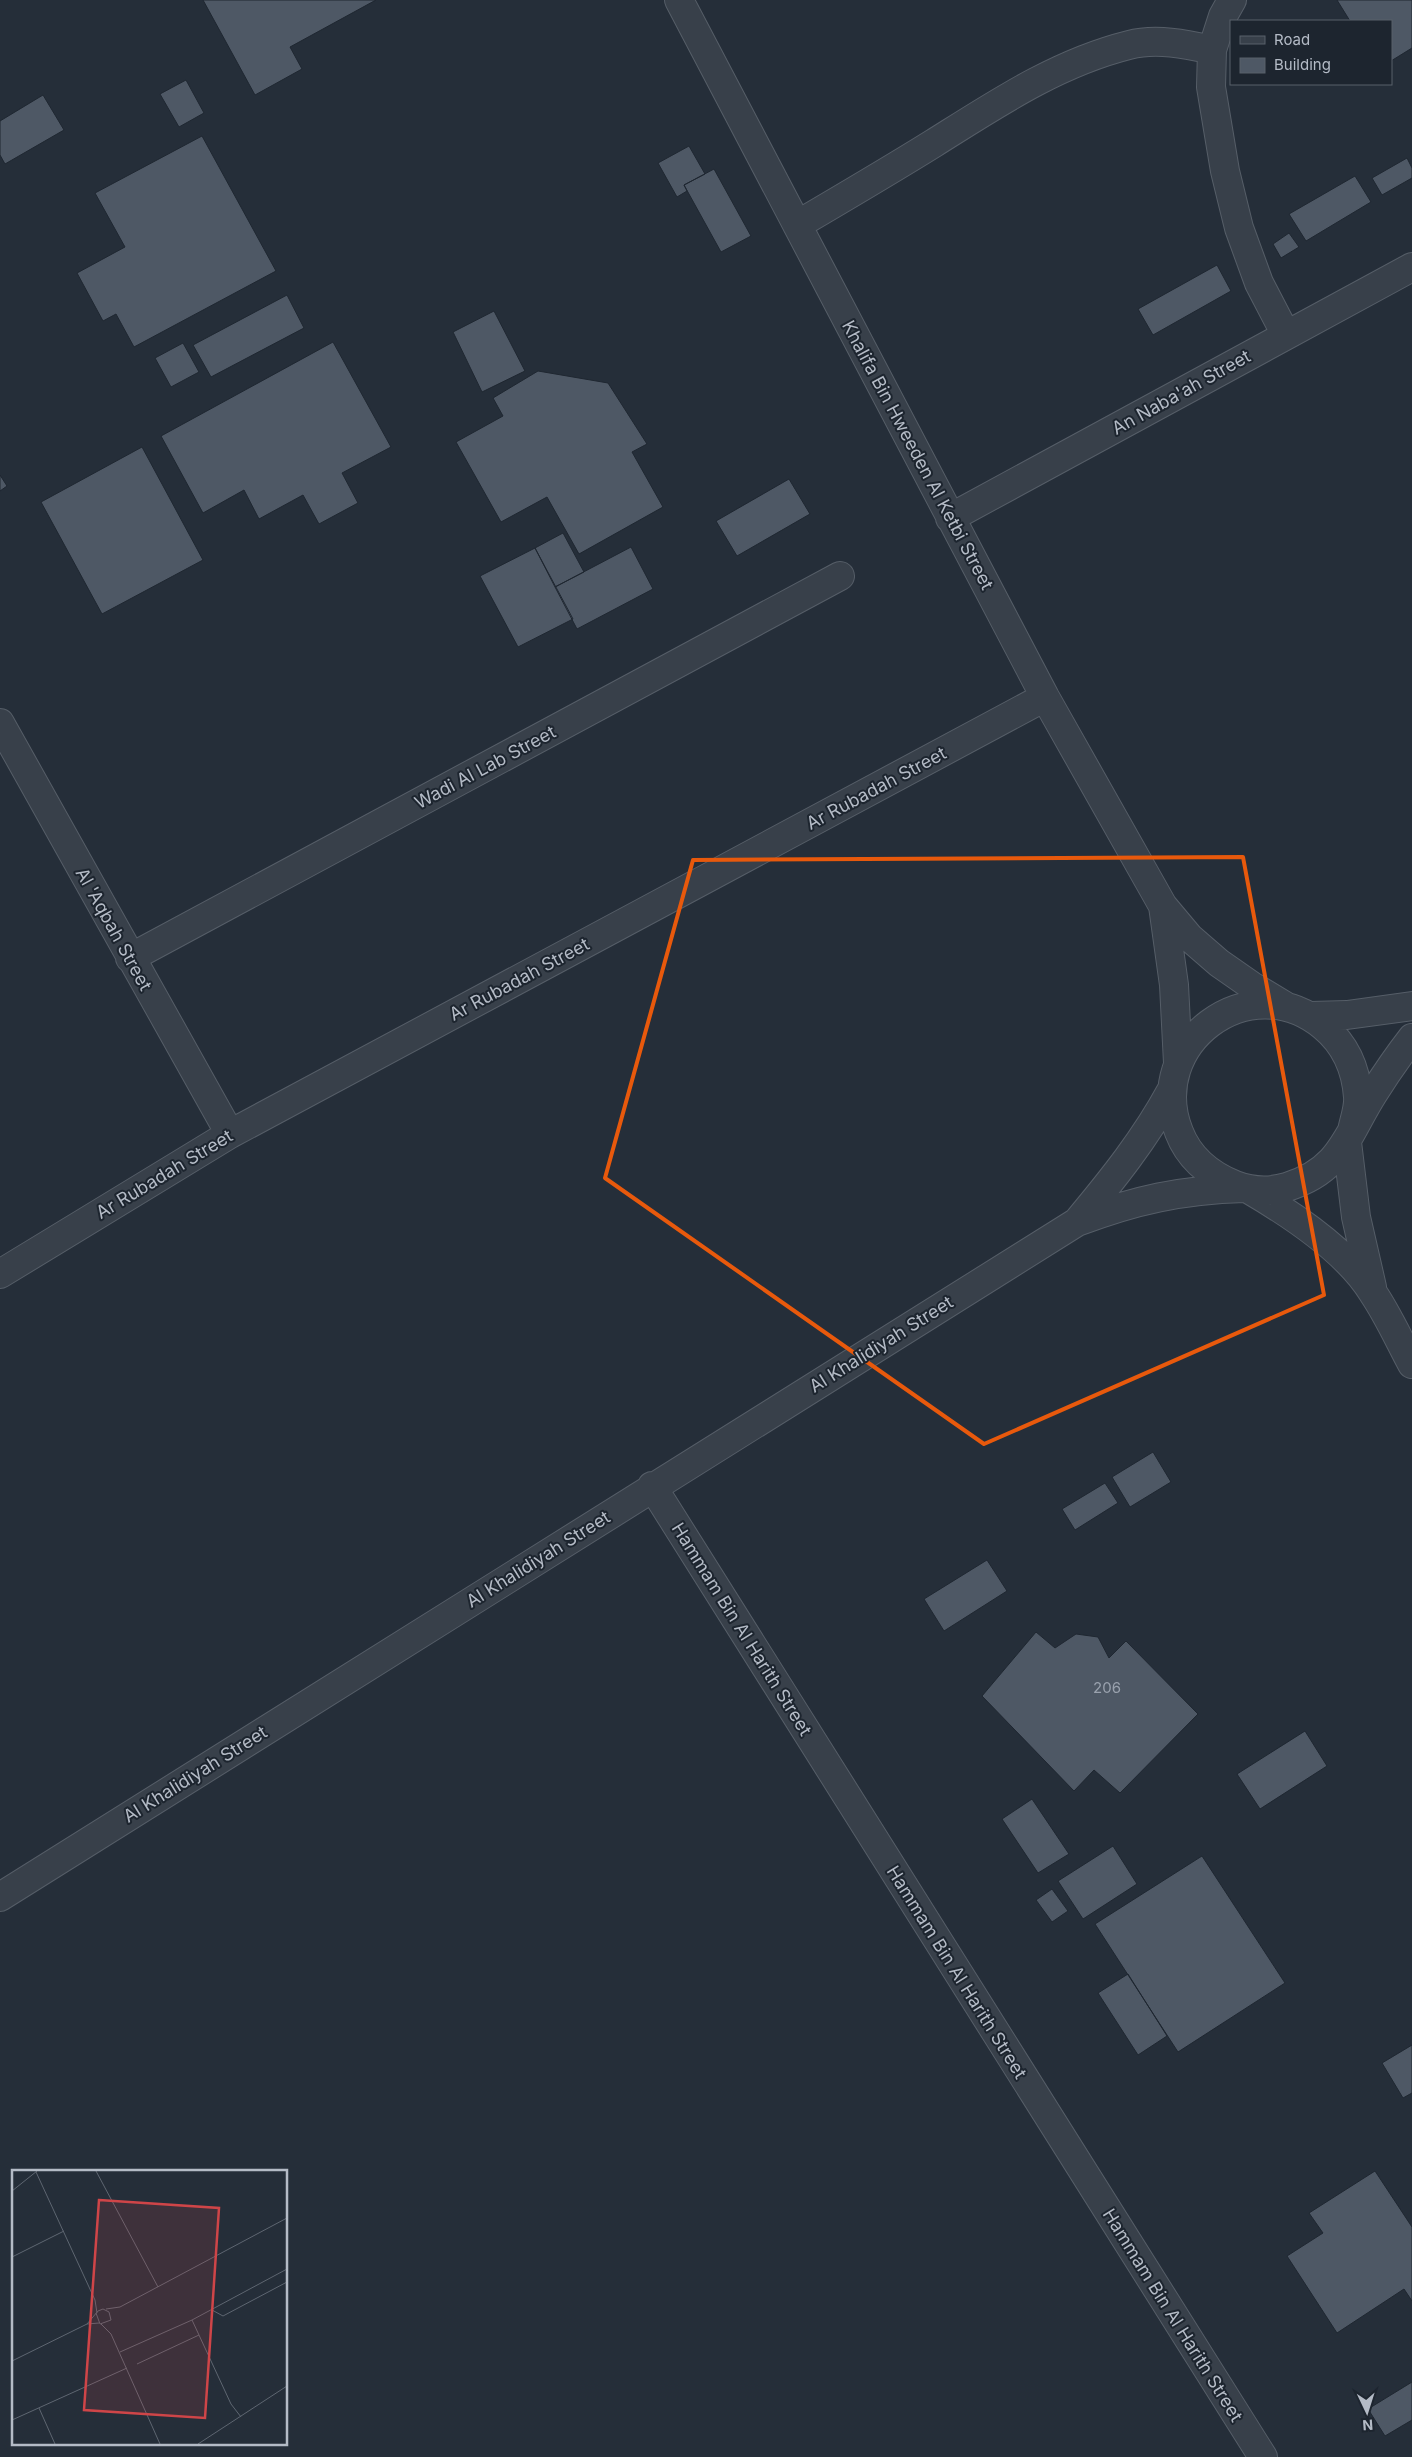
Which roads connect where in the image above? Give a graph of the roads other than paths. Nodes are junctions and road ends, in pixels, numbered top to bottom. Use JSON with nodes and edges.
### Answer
{"nodes":[{"id":1,"x":679,"y":0,"type":"edge"},
{"id":2,"x":1232,"y":0,"type":"edge"},
{"id":3,"x":1212,"y":50,"type":"junction"},
{"id":4,"x":797,"y":225,"type":"junction"},
{"id":5,"x":1412,"y":267,"type":"edge"},
{"id":6,"x":1286,"y":335,"type":"junction"},
{"id":7,"x":950,"y":518,"type":"junction"},
{"id":8,"x":840,"y":576,"type":"dead end"},
{"id":9,"x":1045,"y":697,"type":"junction"},
{"id":10,"x":0,"y":723,"type":"edge"},
{"id":11,"x":1163,"y":906,"type":"junction"},
{"id":12,"x":130,"y":958,"type":"junction"},
{"id":13,"x":1412,"y":1006,"type":"edge"},
{"id":14,"x":1287,"y":1007,"type":"junction"},
{"id":15,"x":1312,"y":1016,"type":"junction"},
{"id":16,"x":1412,"y":1038,"type":"edge"},
{"id":17,"x":1178,"y":1063,"type":"junction"},
{"id":18,"x":1171,"y":1091,"type":"junction"},
{"id":19,"x":230,"y":1134,"type":"junction"},
{"id":20,"x":1350,"y":1136,"type":"junction"},
{"id":21,"x":1246,"y":1189,"type":"junction"},
{"id":22,"x":1077,"y":1222,"type":"junction"},
{"id":23,"x":2,"y":1269,"type":"edge"},
{"id":24,"x":1373,"y":1291,"type":"junction"},
{"id":25,"x":1412,"y":1364,"type":"edge"},
{"id":26,"x":652,"y":1486,"type":"junction"},
{"id":27,"x":0,"y":1897,"type":"edge"},
{"id":28,"x":1263,"y":2457,"type":"edge"}],
"edges":[{"from":1,"to":4,"type":"street","name":"Khalifa Bin Hweeden Al Ketbi Street"},
{"from":2,"to":3,"type":"street"},
{"from":3,"to":4,"type":"street"},
{"from":3,"to":6,"type":"street"},
{"from":4,"to":7,"type":"street","name":"Khalifa Bin Hweeden Al Ketbi Street"},
{"from":5,"to":6,"type":"street","name":"An Naba'ah Street"},
{"from":6,"to":7,"type":"street","name":"An Naba'ah Street"},
{"from":7,"to":9,"type":"street","name":"Khalifa Bin Hweeden Al Ketbi Street"},
{"from":8,"to":12,"type":"street","name":"Wadi Al Lab Street"},
{"from":9,"to":11,"type":"street","name":"Khalifa Bin Hweeden Al Ketbi Street"},
{"from":9,"to":19,"type":"street","name":"Ar Rubadah Street"},
{"from":10,"to":12,"type":"street","name":"Al 'Aqbah Street"},
{"from":11,"to":14,"type":"street","name":"Khalifa Bin Hweeden Al Ketbi Street"},
{"from":11,"to":17,"type":"street","name":"Khalifa Bin Hweeden Al Ketbi Street"},
{"from":12,"to":19,"type":"street","name":"Al 'Aqbah Street"},
{"from":13,"to":15,"type":"street"},
{"from":14,"to":15,"type":"street"},
{"from":14,"to":17,"type":"street"},
{"from":15,"to":20,"type":"street"},
{"from":16,"to":20,"type":"street"},
{"from":17,"to":18,"type":"street"},
{"from":18,"to":21,"type":"street"},
{"from":18,"to":22,"type":"street","name":"Al Khalidiyah Street"},
{"from":19,"to":23,"type":"street","name":"Ar Rubadah Street"},
{"from":20,"to":21,"type":"street","name":"Al Khalidiyah Street"},
{"from":20,"to":24,"type":"street"},
{"from":21,"to":22,"type":"street","name":"Al Khalidiyah Street"},
{"from":21,"to":24,"type":"street"},
{"from":22,"to":26,"type":"street","name":"Al Khalidiyah Street"},
{"from":24,"to":25,"type":"street"},
{"from":26,"to":27,"type":"street","name":"Al Khalidiyah Street"},
{"from":26,"to":28,"type":"street","name":"Hammam Bin Al Harith Street"}]}
